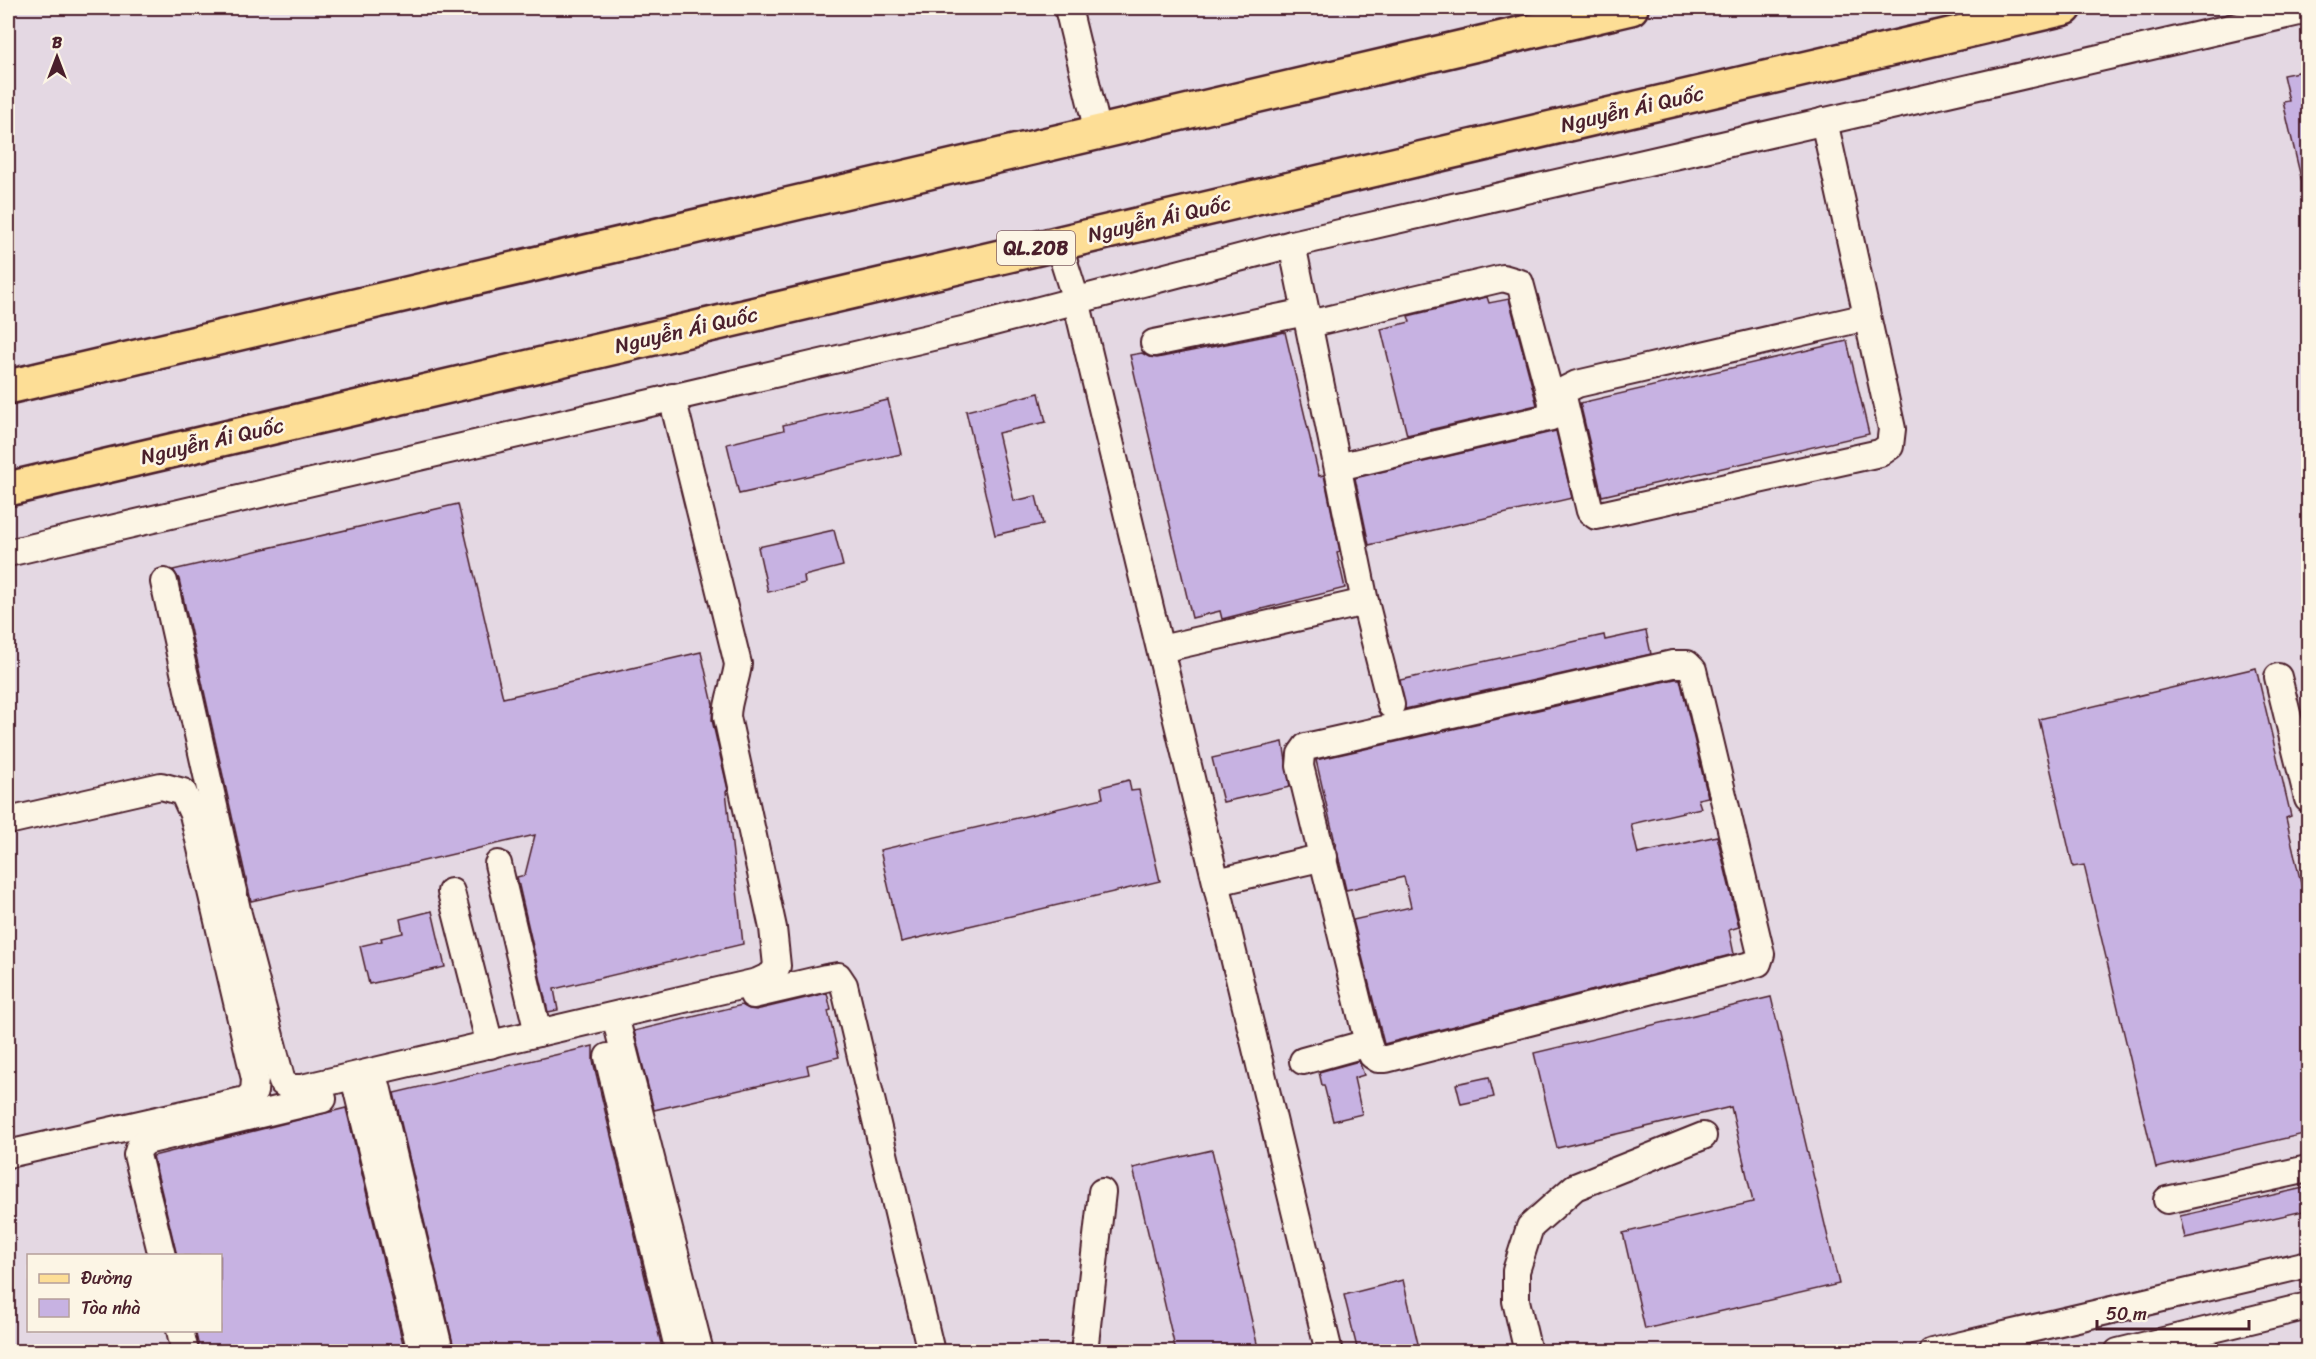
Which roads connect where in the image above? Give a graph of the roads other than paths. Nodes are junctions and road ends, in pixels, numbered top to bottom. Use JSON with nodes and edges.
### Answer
{"nodes":[{"id":1,"x":1068,"y":8,"type":"edge"},
{"id":2,"x":1631,"y":8,"type":"edge"},
{"id":3,"x":2065,"y":8,"type":"edge"},
{"id":4,"x":2308,"y":10,"type":"edge"},
{"id":5,"x":1824,"y":121,"type":"junction"},
{"id":6,"x":1098,"y":132,"type":"junction"},
{"id":7,"x":1058,"y":243,"type":"junction"},
{"id":8,"x":1292,"y":244,"type":"junction"},
{"id":9,"x":1076,"y":300,"type":"junction"},
{"id":10,"x":1867,"y":317,"type":"junction"},
{"id":11,"x":1307,"y":318,"type":"junction"},
{"id":12,"x":1154,"y":343,"type":"dead end"},
{"id":13,"x":8,"y":387,"type":"edge"},
{"id":14,"x":672,"y":397,"type":"junction"},
{"id":15,"x":1338,"y":466,"type":"junction"},
{"id":16,"x":8,"y":489,"type":"edge"},
{"id":17,"x":8,"y":553,"type":"edge"},
{"id":18,"x":164,"y":582,"type":"dead end"},
{"id":19,"x":1365,"y":602,"type":"junction"},
{"id":20,"x":1161,"y":649,"type":"junction"},
{"id":21,"x":2278,"y":677,"type":"dead end"},
{"id":22,"x":1391,"y":705,"type":"dead end"},
{"id":23,"x":2308,"y":800,"type":"edge"},
{"id":24,"x":8,"y":821,"type":"edge"},
{"id":25,"x":1324,"y":857,"type":"junction"},
{"id":26,"x":498,"y":864,"type":"dead end"},
{"id":27,"x":1217,"y":882,"type":"junction"},
{"id":28,"x":451,"y":892,"type":"dead end"},
{"id":29,"x":610,"y":1030,"type":"junction"},
{"id":30,"x":538,"y":1033,"type":"junction"},
{"id":31,"x":1368,"y":1043,"type":"junction"},
{"id":32,"x":490,"y":1045,"type":"junction"},
{"id":33,"x":1303,"y":1061,"type":"dead end"},
{"id":34,"x":367,"y":1088,"type":"junction"},
{"id":35,"x":1703,"y":1136,"type":"dead end"},
{"id":36,"x":8,"y":1154,"type":"edge"},
{"id":37,"x":2308,"y":1169,"type":"edge"},
{"id":38,"x":1102,"y":1192,"type":"dead end"},
{"id":39,"x":2167,"y":1200,"type":"dead end"},
{"id":40,"x":162,"y":1254,"type":"edge"},
{"id":41,"x":666,"y":1258,"type":"junction"},
{"id":42,"x":2308,"y":1264,"type":"edge"},
{"id":43,"x":2308,"y":1306,"type":"edge"},
{"id":44,"x":423,"y":1321,"type":"junction"},
{"id":45,"x":180,"y":1332,"type":"edge"},
{"id":46,"x":185,"y":1352,"type":"edge"},
{"id":47,"x":421,"y":1352,"type":"edge"},
{"id":48,"x":440,"y":1352,"type":"edge"},
{"id":49,"x":679,"y":1352,"type":"edge"},
{"id":50,"x":700,"y":1352,"type":"edge"},
{"id":51,"x":932,"y":1352,"type":"edge"},
{"id":52,"x":1084,"y":1352,"type":"edge"},
{"id":53,"x":1329,"y":1352,"type":"edge"},
{"id":54,"x":1527,"y":1352,"type":"edge"},
{"id":55,"x":1932,"y":1352,"type":"edge"},
{"id":56,"x":2118,"y":1352,"type":"edge"}],
"edges":[{"from":1,"to":6,"type":"street"},
{"from":2,"to":6,"type":"main road"},
{"from":3,"to":7,"type":"main road","name":"Nguyễn Ái Quốc","number":"QL.20B"},
{"from":4,"to":5,"type":"street"},
{"from":5,"to":8,"type":"street"},
{"from":5,"to":10,"type":"street"},
{"from":6,"to":13,"type":"main road"},
{"from":7,"to":9,"type":"street"},
{"from":7,"to":16,"type":"main road","name":"Nguyễn Ái Quốc","number":"QL.20B"},
{"from":8,"to":9,"type":"street"},
{"from":8,"to":11,"type":"street"},
{"from":9,"to":14,"type":"street"},
{"from":9,"to":20,"type":"street"},
{"from":10,"to":10,"type":"street"},
{"from":11,"to":12,"type":"street"},
{"from":11,"to":15,"type":"street"},
{"from":11,"to":15,"type":"street"},
{"from":14,"to":17,"type":"street"},
{"from":14,"to":30,"type":"street"},
{"from":15,"to":19,"type":"street"},
{"from":18,"to":32,"type":"street"},
{"from":19,"to":20,"type":"street"},
{"from":19,"to":22,"type":"street"},
{"from":20,"to":27,"type":"street"},
{"from":21,"to":23,"type":"street"},
{"from":24,"to":36,"type":"street"},
{"from":25,"to":27,"type":"street"},
{"from":25,"to":31,"type":"street"},
{"from":25,"to":31,"type":"street"},
{"from":26,"to":30,"type":"street"},
{"from":27,"to":53,"type":"street"},
{"from":28,"to":32,"type":"street"},
{"from":29,"to":34,"type":"street"},
{"from":29,"to":41,"type":"street"},
{"from":29,"to":51,"type":"street"},
{"from":30,"to":32,"type":"street"},
{"from":31,"to":33,"type":"street"},
{"from":34,"to":40,"type":"street"},
{"from":34,"to":44,"type":"street"},
{"from":35,"to":54,"type":"street"},
{"from":37,"to":39,"type":"street"},
{"from":38,"to":52,"type":"street"},
{"from":41,"to":49,"type":"street"},
{"from":41,"to":50,"type":"street"},
{"from":42,"to":55,"type":"street"},
{"from":43,"to":56,"type":"street"},
{"from":44,"to":47,"type":"street"},
{"from":44,"to":48,"type":"street"},
{"from":45,"to":46,"type":"street"}]}
